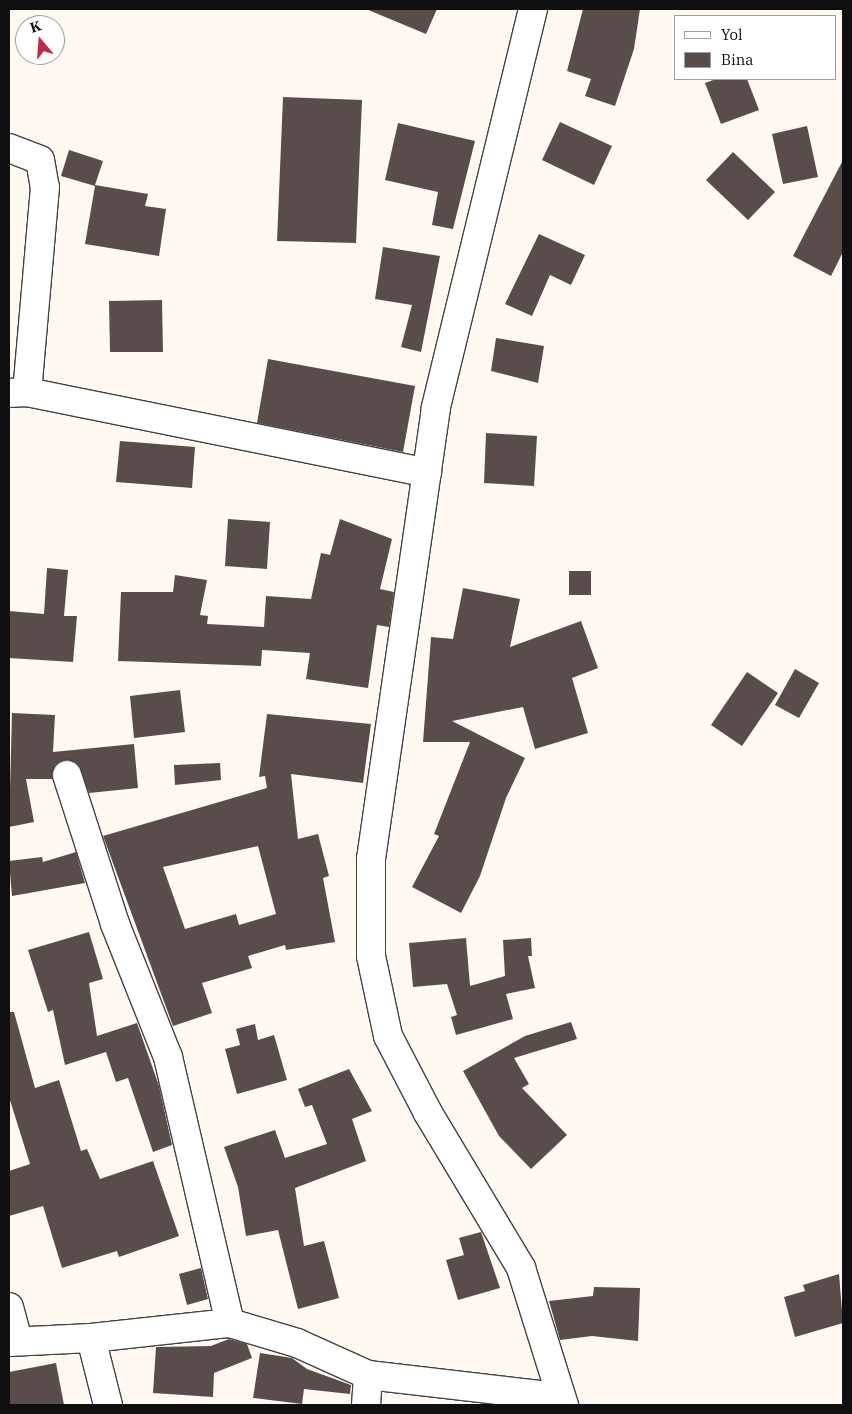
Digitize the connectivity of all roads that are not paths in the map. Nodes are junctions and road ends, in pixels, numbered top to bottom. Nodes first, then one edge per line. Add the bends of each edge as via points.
1 (533, 9) edge
2 (9, 148) edge
3 (18, 393) edge
4 (427, 474) junction
5 (68, 775) dead end
6 (9, 1307) edge
7 (230, 1322) junction
8 (91, 1338) junction
9 (13, 1342) edge
10 (368, 1375) junction
11 (561, 1401) edge
12 (108, 1405) edge
13 (366, 1405) edge

1 - 4 street via 436,408
2 - 3 street via 40,160 45,187
3 - 4 street
4 - 11 street via 371,859 371,956 388,1036 428,1113 521,1268
5 - 7 street via 115,924 168,1057
6 - 9 street
7 - 8 street
7 - 10 street via 297,1343
8 - 9 street
8 - 12 street
10 - 11 street
10 - 13 street

